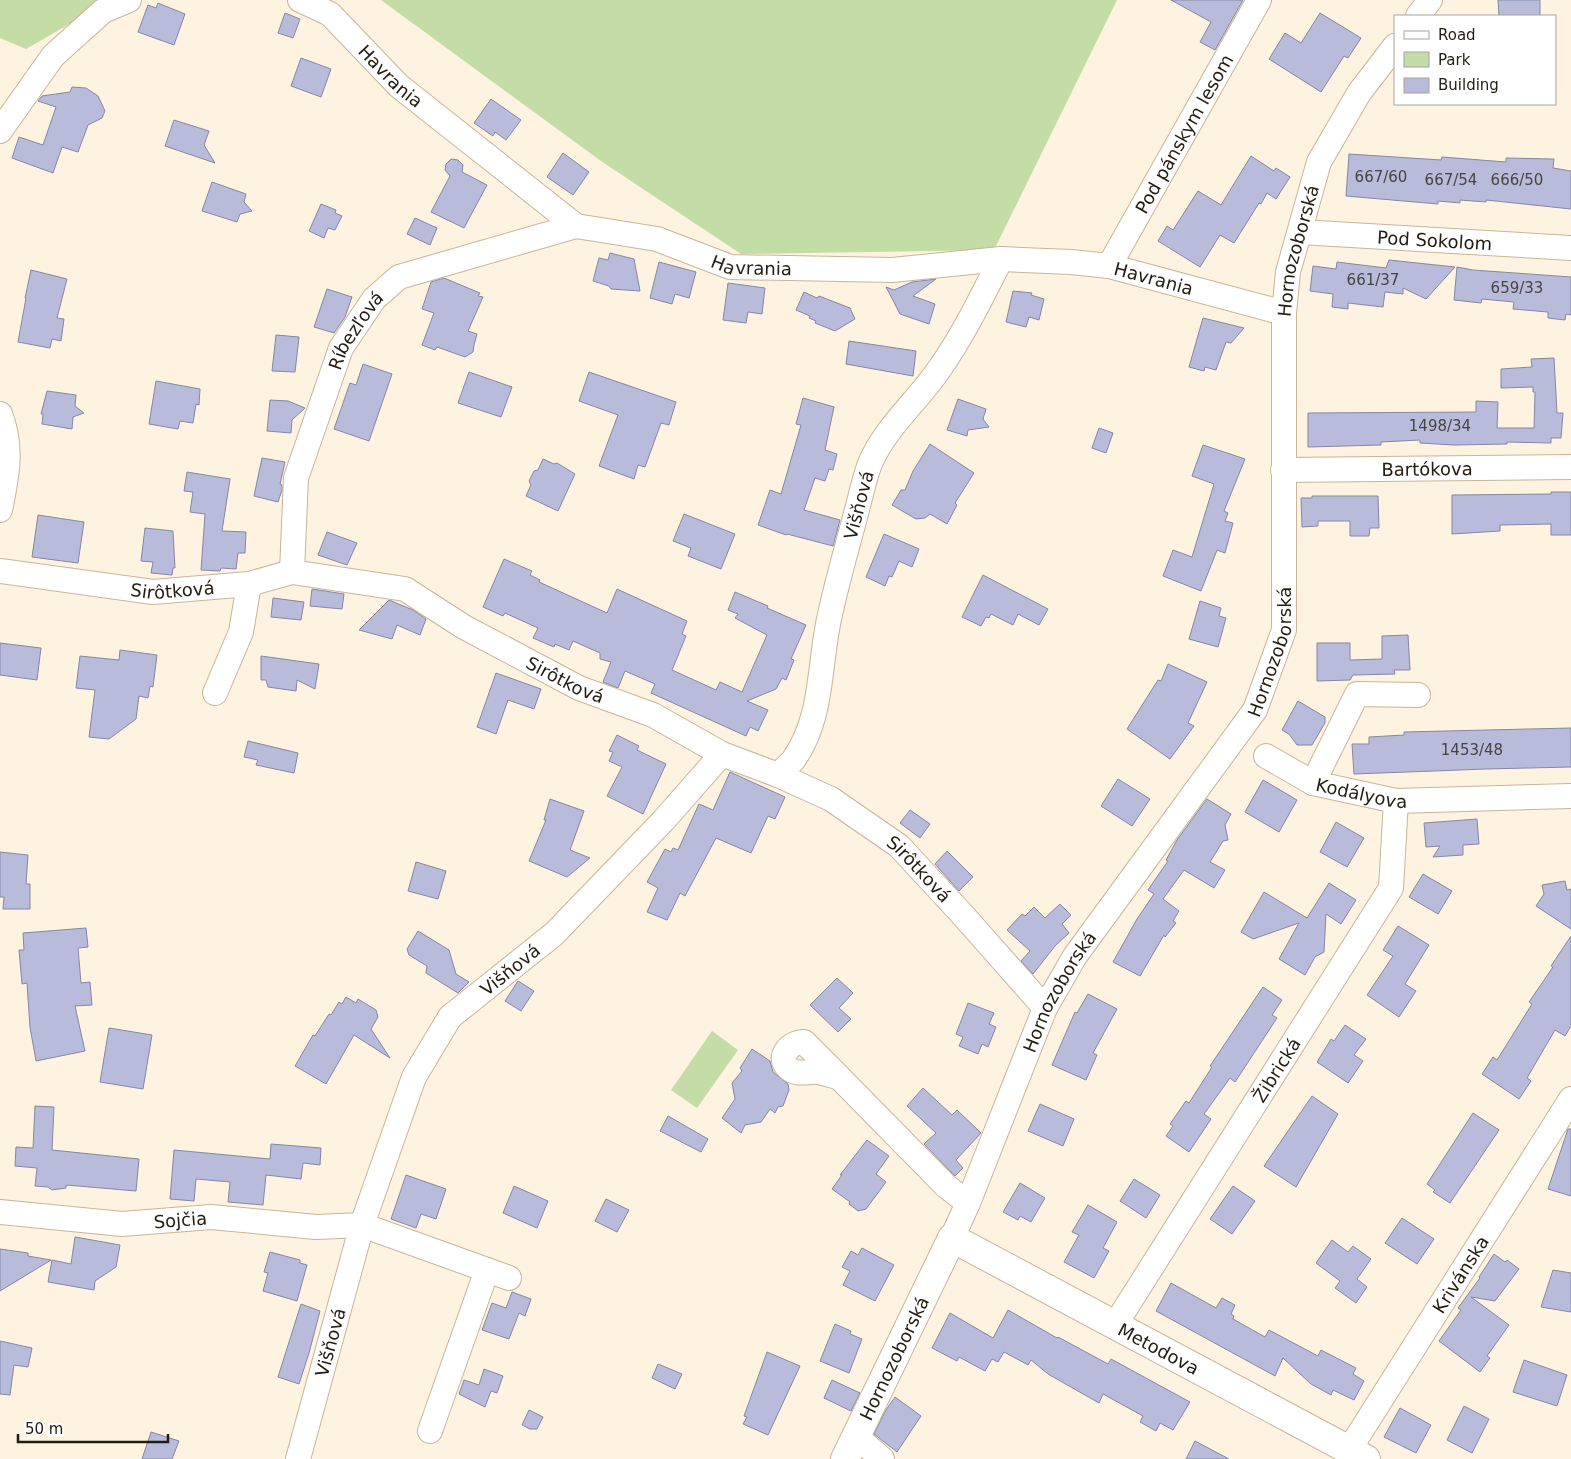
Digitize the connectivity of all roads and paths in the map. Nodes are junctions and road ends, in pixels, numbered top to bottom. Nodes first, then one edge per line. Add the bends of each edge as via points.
1 (129, 0) edge
2 (300, 0) edge
3 (1259, 0) edge
4 (1430, 0) edge
5 (1419, 15) edge
6 (1394, 47) edge
7 (1, 136) edge
8 (576, 226) junction
9 (1300, 232) junction
10 (1571, 248) edge
11 (1001, 259) junction
12 (1109, 266) junction
13 (1284, 313) junction
14 (0, 414) edge
15 (1571, 467) edge
16 (1283, 470) junction
17 (0, 510) edge
18 (0, 571) edge
19 (292, 572) junction
20 (249, 584) junction
21 (215, 693) dead end
22 (1418, 695) dead end
23 (722, 754) junction
24 (1266, 756) dead end
25 (778, 775) junction
26 (1313, 783) junction
27 (1571, 796) edge
28 (1396, 801) junction
29 (1045, 1008) junction
30 (840, 1078) dead end
31 (1571, 1099) edge
32 (968, 1203) junction
33 (0, 1212) edge
34 (362, 1225) junction
35 (952, 1238) junction
36 (1116, 1325) junction
37 (430, 1431) dead end
38 (851, 1448) edge
39 (1357, 1455) edge
40 (298, 1459) edge
41 (882, 1459) edge

1 - 7 street via 103,11 53,56
2 - 8 street, Havrania via 330,14 399,86
3 - 12 street, Pod pánskym lesom
4 - 5 street
6 - 9 street, Hornozoborská via 1359,93 1319,162
8 - 11 street, Havrania via 658,239 730,267 892,270
8 - 19 street, Ríbezľová via 399,277 374,299 341,348 296,478
9 - 10 street, Pod Sokolom
9 - 13 street, Hornozoborská via 1288,272
11 - 12 street, Havrania
11 - 25 street, Višňová via 940,370 887,434 870,466 828,623 814,718 794,759
12 - 13 street, Havrania
13 - 16 street, Hornozoborská
14 - 17 street via 6,429 8,472
15 - 16 street, Bartókova
16 - 29 street, Hornozoborská via 1284,630 1255,710 1074,956
18 - 20 street, Sirôtková via 153,592
19 - 20 street, Sirôtková
19 - 23 street, Sirôtková via 405,589 464,627 579,688 653,714
20 - 21 street via 241,632
22 - 26 street, Kodályova via 1357,694
23 - 25 street, Sirôtková
23 - 34 street, Višňová via 663,821 554,934 450,1017 414,1077
24 - 26 street
25 - 29 street, Sirôtková via 831,799 899,846
26 - 28 street, Kodályova
27 - 28 street, Kodályova
28 - 36 street, Žibrická via 1390,888
29 - 32 street, Hornozoborská
30 - 32 street via 946,1186
31 - 39 street, Krivánska
32 - 35 street, Hornozoborská
33 - 34 street, Sojčia via 122,1224 211,1217 316,1227
34 - 37 street via 498,1274
34 - 40 street, Višňová
35 - 36 street, Metodova
35 - 38 street, Hornozoborská
36 - 39 street, Metodova
38 - 41 street

